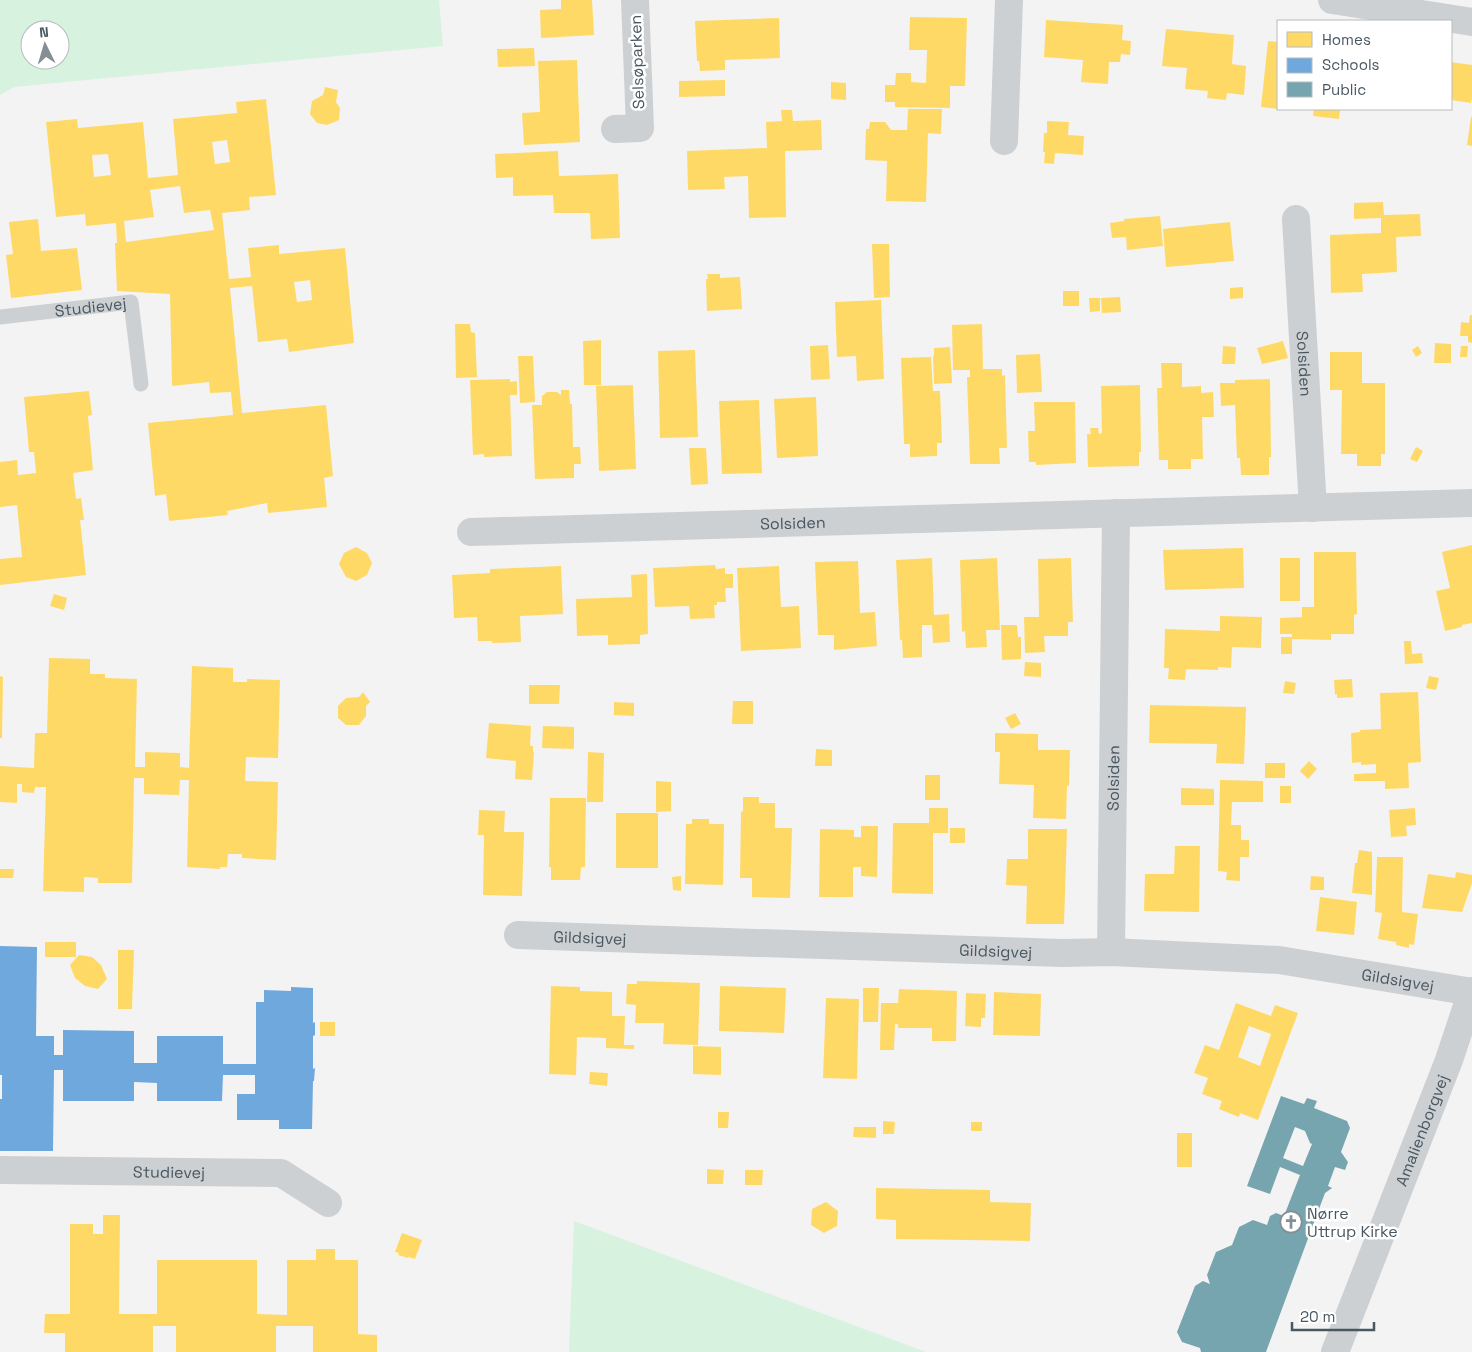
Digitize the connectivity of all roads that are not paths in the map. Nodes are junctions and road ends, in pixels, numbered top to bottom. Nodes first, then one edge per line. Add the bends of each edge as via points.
1 (635, 0) edge
2 (1010, 0) edge
3 (1332, 0) edge
4 (1472, 22) edge
5 (615, 129) dead end
6 (1004, 142) dead end
7 (1296, 219) dead end
8 (0, 316) edge
9 (141, 384) dead end
10 (1472, 503) edge
11 (1313, 508) junction
12 (1116, 513) junction
13 (471, 532) dead end
14 (518, 935) dead end
15 (1111, 952) junction
16 (1472, 991) edge
17 (0, 1170) edge
18 (328, 1203) dead end
19 (1335, 1352) edge

1 - 5 street, Selsøparken via 640,128
2 - 6 street
3 - 4 street
7 - 11 street, Solsiden
8 - 9 lane, Studievej via 131,302
10 - 11 street, Solsiden
11 - 12 street, Solsiden
12 - 13 street, Solsiden
12 - 15 street, Solsiden
14 - 15 street, Gildsigvej via 1052,953
15 - 16 street, Gildsigvej via 1279,960
16 - 19 street, Amalienborgvej via 1449,1060
17 - 18 street, Studievej via 281,1173

